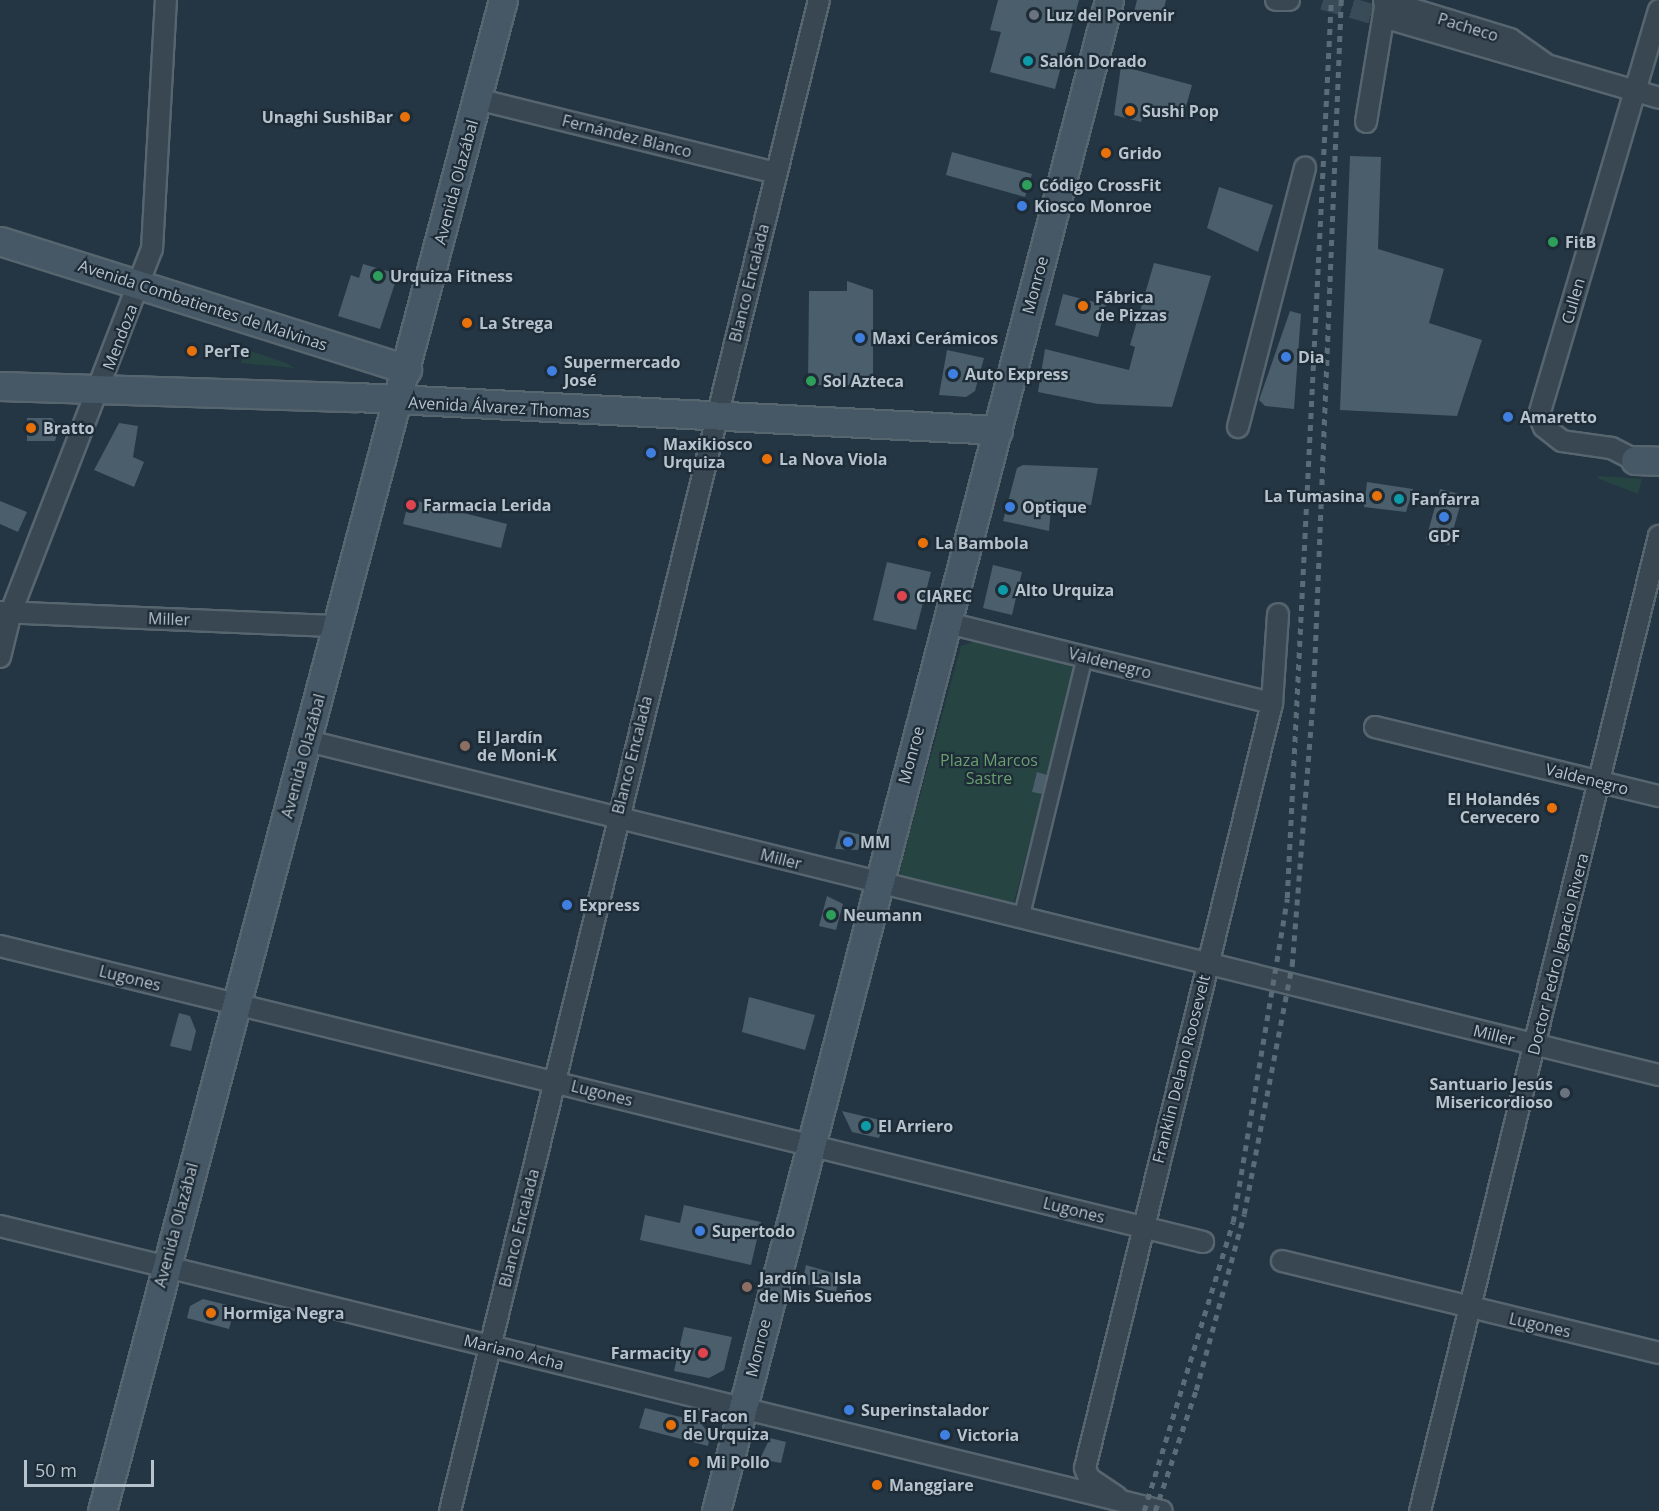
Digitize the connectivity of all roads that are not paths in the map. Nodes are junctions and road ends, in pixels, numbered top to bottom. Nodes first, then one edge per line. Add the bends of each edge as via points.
1 (166, 0) edge
2 (503, 0) edge
3 (819, 0) edge
4 (1109, 0) edge
5 (1276, 0) edge
6 (1289, 0) edge
7 (1387, 10) edge
8 (1659, 10) edge
9 (1544, 63) junction
10 (1635, 91) junction
11 (1659, 98) edge
12 (477, 99) junction
13 (1366, 122) dead end
14 (1305, 168) dead end
15 (776, 173) junction
16 (0, 241) edge
17 (140, 285) junction
18 (407, 369) junction
19 (0, 386) edge
20 (100, 388) junction
21 (398, 402) junction
22 (716, 417) junction
23 (1238, 427) dead end
24 (998, 430) junction
25 (1647, 460) edge
26 (1659, 536) edge
27 (6, 612) edge
28 (1278, 614) dead end
29 (948, 623) junction
30 (338, 626) junction
31 (0, 657) edge
32 (1085, 657) junction
33 (1272, 703) junction
34 (1375, 727) dead end
35 (308, 741) junction
36 (1600, 782) junction
37 (1659, 796) edge
38 (616, 817) junction
39 (877, 883) junction
40 (1021, 919) junction
41 (0, 946) edge
42 (1207, 964) junction
43 (236, 1003) junction
44 (1536, 1046) junction
45 (1659, 1075) edge
46 (555, 1082) junction
47 (809, 1143) junction
48 (0, 1226) edge
49 (1141, 1227) junction
50 (1203, 1242) dead end
51 (1282, 1261) dead end
52 (164, 1266) junction
53 (1470, 1309) junction
54 (491, 1346) junction
55 (1659, 1353) edge
56 (743, 1407) junction
57 (1085, 1468) junction
58 (1028, 1479) junction
59 (1127, 1502) junction
60 (1076, 1503) edge
61 (102, 1511) edge
62 (450, 1511) edge
63 (716, 1511) edge
64 (1162, 1511) edge
65 (1420, 1511) edge

1 - 17 street, Mendoza via 152,249
2 - 12 main road, Avenida Olazábal
3 - 15 street, Blanco Encalada
4 - 24 main road, Monroe
5 - 6 street
7 - 9 street, Pacheco via 1510,39
7 - 9 street, Pacheco via 1510,68
7 - 13 street
8 - 10 street, Cullen
9 - 10 street, Pacheco
10 - 11 street, Pacheco
10 - 25 street, Cullen via 1539,415 1544,428 1562,441 1611,448
12 - 15 street, Fernández Blanco
12 - 18 main road, Avenida Olazábal
14 - 23 street
15 - 22 street, Blanco Encalada
16 - 17 main road, Avenida Combatientes de Malvinas
17 - 18 main road, Avenida Combatientes de Malvinas
17 - 20 street, Mendoza
18 - 21 main road, Avenida Olazábal
19 - 20 main road, Avenida Álvarez Thomas
20 - 21 main road, Avenida Álvarez Thomas
20 - 27 street, Mendoza
21 - 22 main road, Avenida Álvarez Thomas
21 - 30 main road, Avenida Olazábal
22 - 24 main road, Avenida Álvarez Thomas
22 - 38 street, Blanco Encalada
24 - 29 main road, Monroe
26 - 36 street, Doctor Pedro Ignacio Rivera
27 - 30 street, Miller
27 - 31 street, Mendoza
28 - 33 street, Franklin Delano Roosevelt
29 - 32 street, Valdenegro
29 - 39 main road, Monroe
30 - 35 main road, Avenida Olazábal
32 - 33 street, Valdenegro
32 - 40 street
33 - 42 street, Franklin Delano Roosevelt
34 - 36 street, Valdenegro
35 - 38 street, Miller
35 - 43 main road, Avenida Olazábal
36 - 37 street, Valdenegro
36 - 44 street, Doctor Pedro Ignacio Rivera
38 - 39 street, Miller
38 - 46 street, Blanco Encalada
39 - 40 street, Miller
39 - 47 main road, Monroe
40 - 42 street, Miller
41 - 43 street, Lugones
42 - 44 street, Miller
42 - 49 street, Franklin Delano Roosevelt
43 - 46 street, Lugones
43 - 52 main road, Avenida Olazábal
44 - 45 street, Miller
44 - 53 street, Doctor Pedro Ignacio Rivera
46 - 47 street, Lugones
46 - 54 street, Blanco Encalada
47 - 49 street, Lugones
47 - 56 main road, Monroe
48 - 52 street, Mariano Acha
49 - 50 street, Lugones
49 - 57 street, Franklin Delano Roosevelt
51 - 53 street, Lugones
52 - 54 street, Mariano Acha
52 - 61 main road, Avenida Olazábal
53 - 55 street, Lugones
53 - 65 street, Doctor Pedro Ignacio Rivera
54 - 56 street, Mariano Acha
54 - 62 street, Blanco Encalada
56 - 58 street, Mariano Acha
56 - 63 main road, Monroe
57 - 58 street, Mariano Acha via 1070,1478
57 - 59 street via 1099,1487
58 - 60 street, Mariano Acha
59 - 60 street, Mariano Acha
59 - 64 street, Mariano Acha

